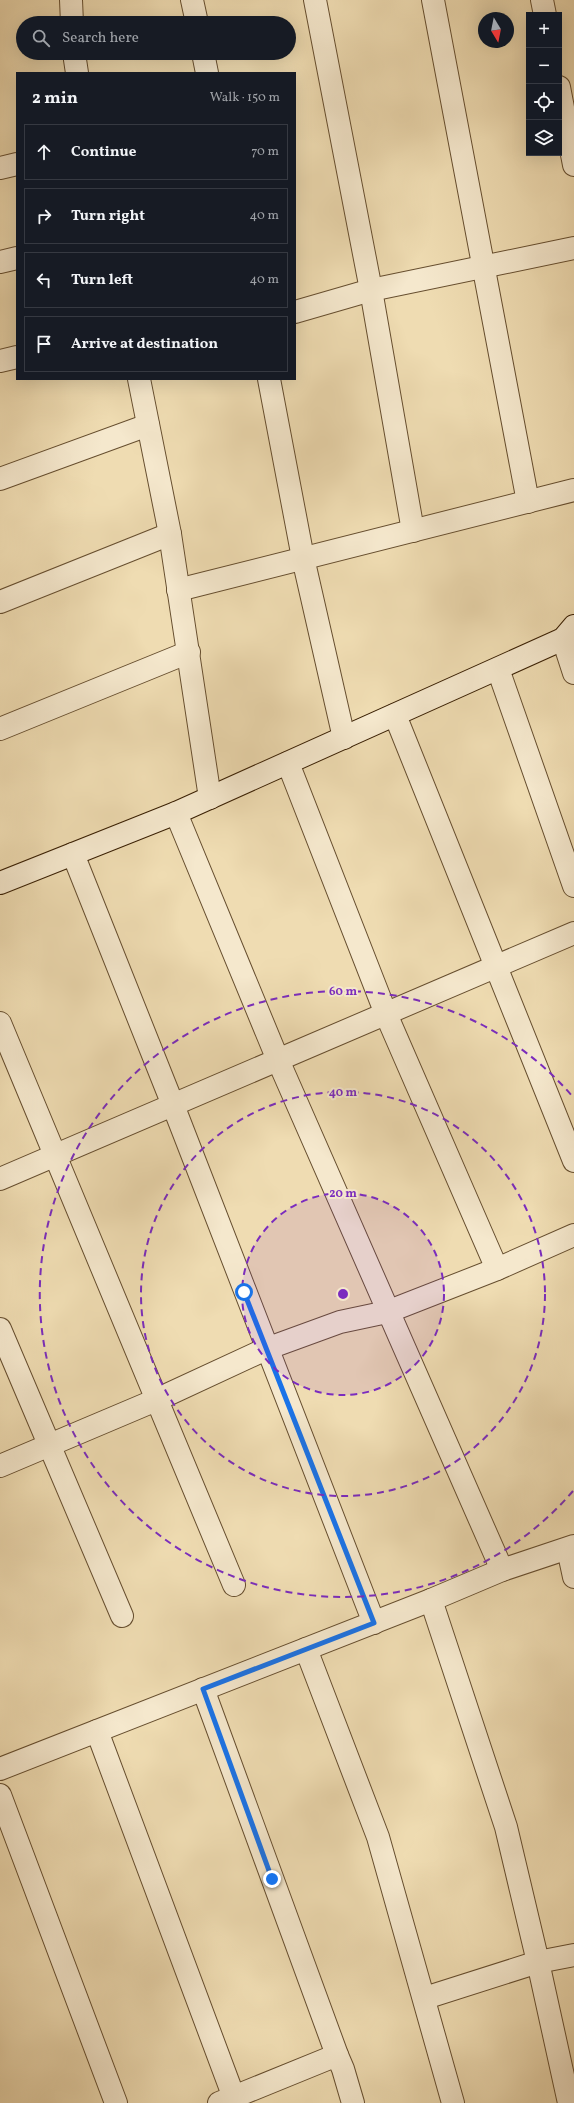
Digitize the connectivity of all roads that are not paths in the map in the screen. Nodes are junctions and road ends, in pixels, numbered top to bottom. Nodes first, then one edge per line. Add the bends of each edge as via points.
1 (71, 0) edge
2 (192, 0) edge
3 (315, 0) edge
4 (433, 0) edge
5 (542, 0) edge
6 (544, 12) edge
7 (72, 16) edge
8 (195, 16) edge
9 (75, 60) edge
10 (204, 60) edge
11 (77, 72) edge
12 (207, 72) edge
13 (562, 103) edge
14 (16, 164) edge
15 (574, 165) edge
16 (0, 168) edge
17 (574, 248) edge
18 (16, 258) edge
19 (0, 262) edge
20 (483, 266) junction
21 (371, 290) junction
22 (296, 312) edge
23 (16, 357) edge
24 (0, 361) edge
25 (138, 380) edge
26 (268, 380) edge
27 (148, 425) junction
28 (0, 479) edge
29 (574, 490) edge
30 (528, 502) junction
31 (413, 531) junction
32 (170, 534) junction
33 (303, 558) junction
34 (178, 590) junction
35 (0, 602) edge
36 (568, 633) edge
37 (189, 652) junction
38 (498, 669) junction
39 (574, 673) edge
40 (395, 715) junction
41 (0, 729) edge
42 (344, 738) junction
43 (288, 763) junction
44 (210, 798) junction
45 (176, 813) junction
46 (72, 854) junction
47 (0, 883) edge
48 (574, 886) edge
49 (574, 933) edge
50 (496, 966) junction
51 (386, 1014) junction
52 (0, 1022) edge
53 (278, 1060) junction
54 (173, 1105) junction
55 (54, 1156) junction
56 (574, 1161) edge
57 (0, 1179) edge
58 (574, 1235) edge
59 (497, 1269) junction
60 (387, 1312) junction
61 (0, 1329) edge
62 (266, 1349) junction
63 (156, 1400) junction
64 (50, 1446) junction
65 (0, 1466) edge
66 (571, 1548) edge
67 (502, 1570) junction
68 (574, 1578) edge
69 (234, 1585) dead end
70 (431, 1600) junction
71 (122, 1616) dead end
72 (374, 1623) junction
73 (306, 1649) junction
74 (203, 1689) junction
75 (97, 1731) junction
76 (0, 1769) edge
77 (0, 1795) edge
78 (574, 1955) edge
79 (538, 1962) junction
80 (425, 1998) junction
81 (337, 2055) junction
82 (229, 2101) edge
83 (116, 2103) edge
84 (353, 2103) edge
85 (453, 2103) edge
86 (568, 2103) edge

1 - 7 street
2 - 8 street
3 - 21 street
4 - 20 street
5 - 6 street
9 - 11 street
10 - 12 street
13 - 15 street
14 - 16 street
17 - 20 street
18 - 19 street
20 - 21 street
20 - 30 street
21 - 22 street
21 - 31 street
23 - 24 street
25 - 27 street
26 - 33 street
27 - 28 street
27 - 32 street
29 - 30 street
30 - 31 street
31 - 33 street
32 - 34 street
32 - 35 street
33 - 34 street
33 - 42 street
34 - 37 street
36 - 38 street
36 - 39 street
37 - 41 street
37 - 44 street
38 - 40 street
38 - 48 street
40 - 42 street
40 - 50 street
42 - 43 street
43 - 44 street
43 - 51 street
44 - 45 street
45 - 46 street
45 - 53 street
46 - 47 street
46 - 54 street
49 - 50 street
50 - 51 street
50 - 56 street
51 - 53 street
51 - 59 street
52 - 55 street
53 - 54 street
53 - 60 street
54 - 55 street
54 - 62 street
55 - 57 street
55 - 63 street
58 - 59 street
59 - 60 street
60 - 62 street via 340,1322
60 - 67 street
61 - 64 street
62 - 63 street
62 - 72 street
63 - 64 street
63 - 69 street
64 - 65 street
64 - 71 street
66 - 67 street
66 - 68 street
67 - 70 street
70 - 72 street
70 - 79 street via 506,1827
72 - 73 street
73 - 74 street
73 - 80 street via 378,1837
74 - 75 street
74 - 81 street
75 - 76 street
75 - 82 street
77 - 83 street
78 - 79 street
79 - 80 street
79 - 86 street
80 - 85 street
81 - 82 street
81 - 84 street

